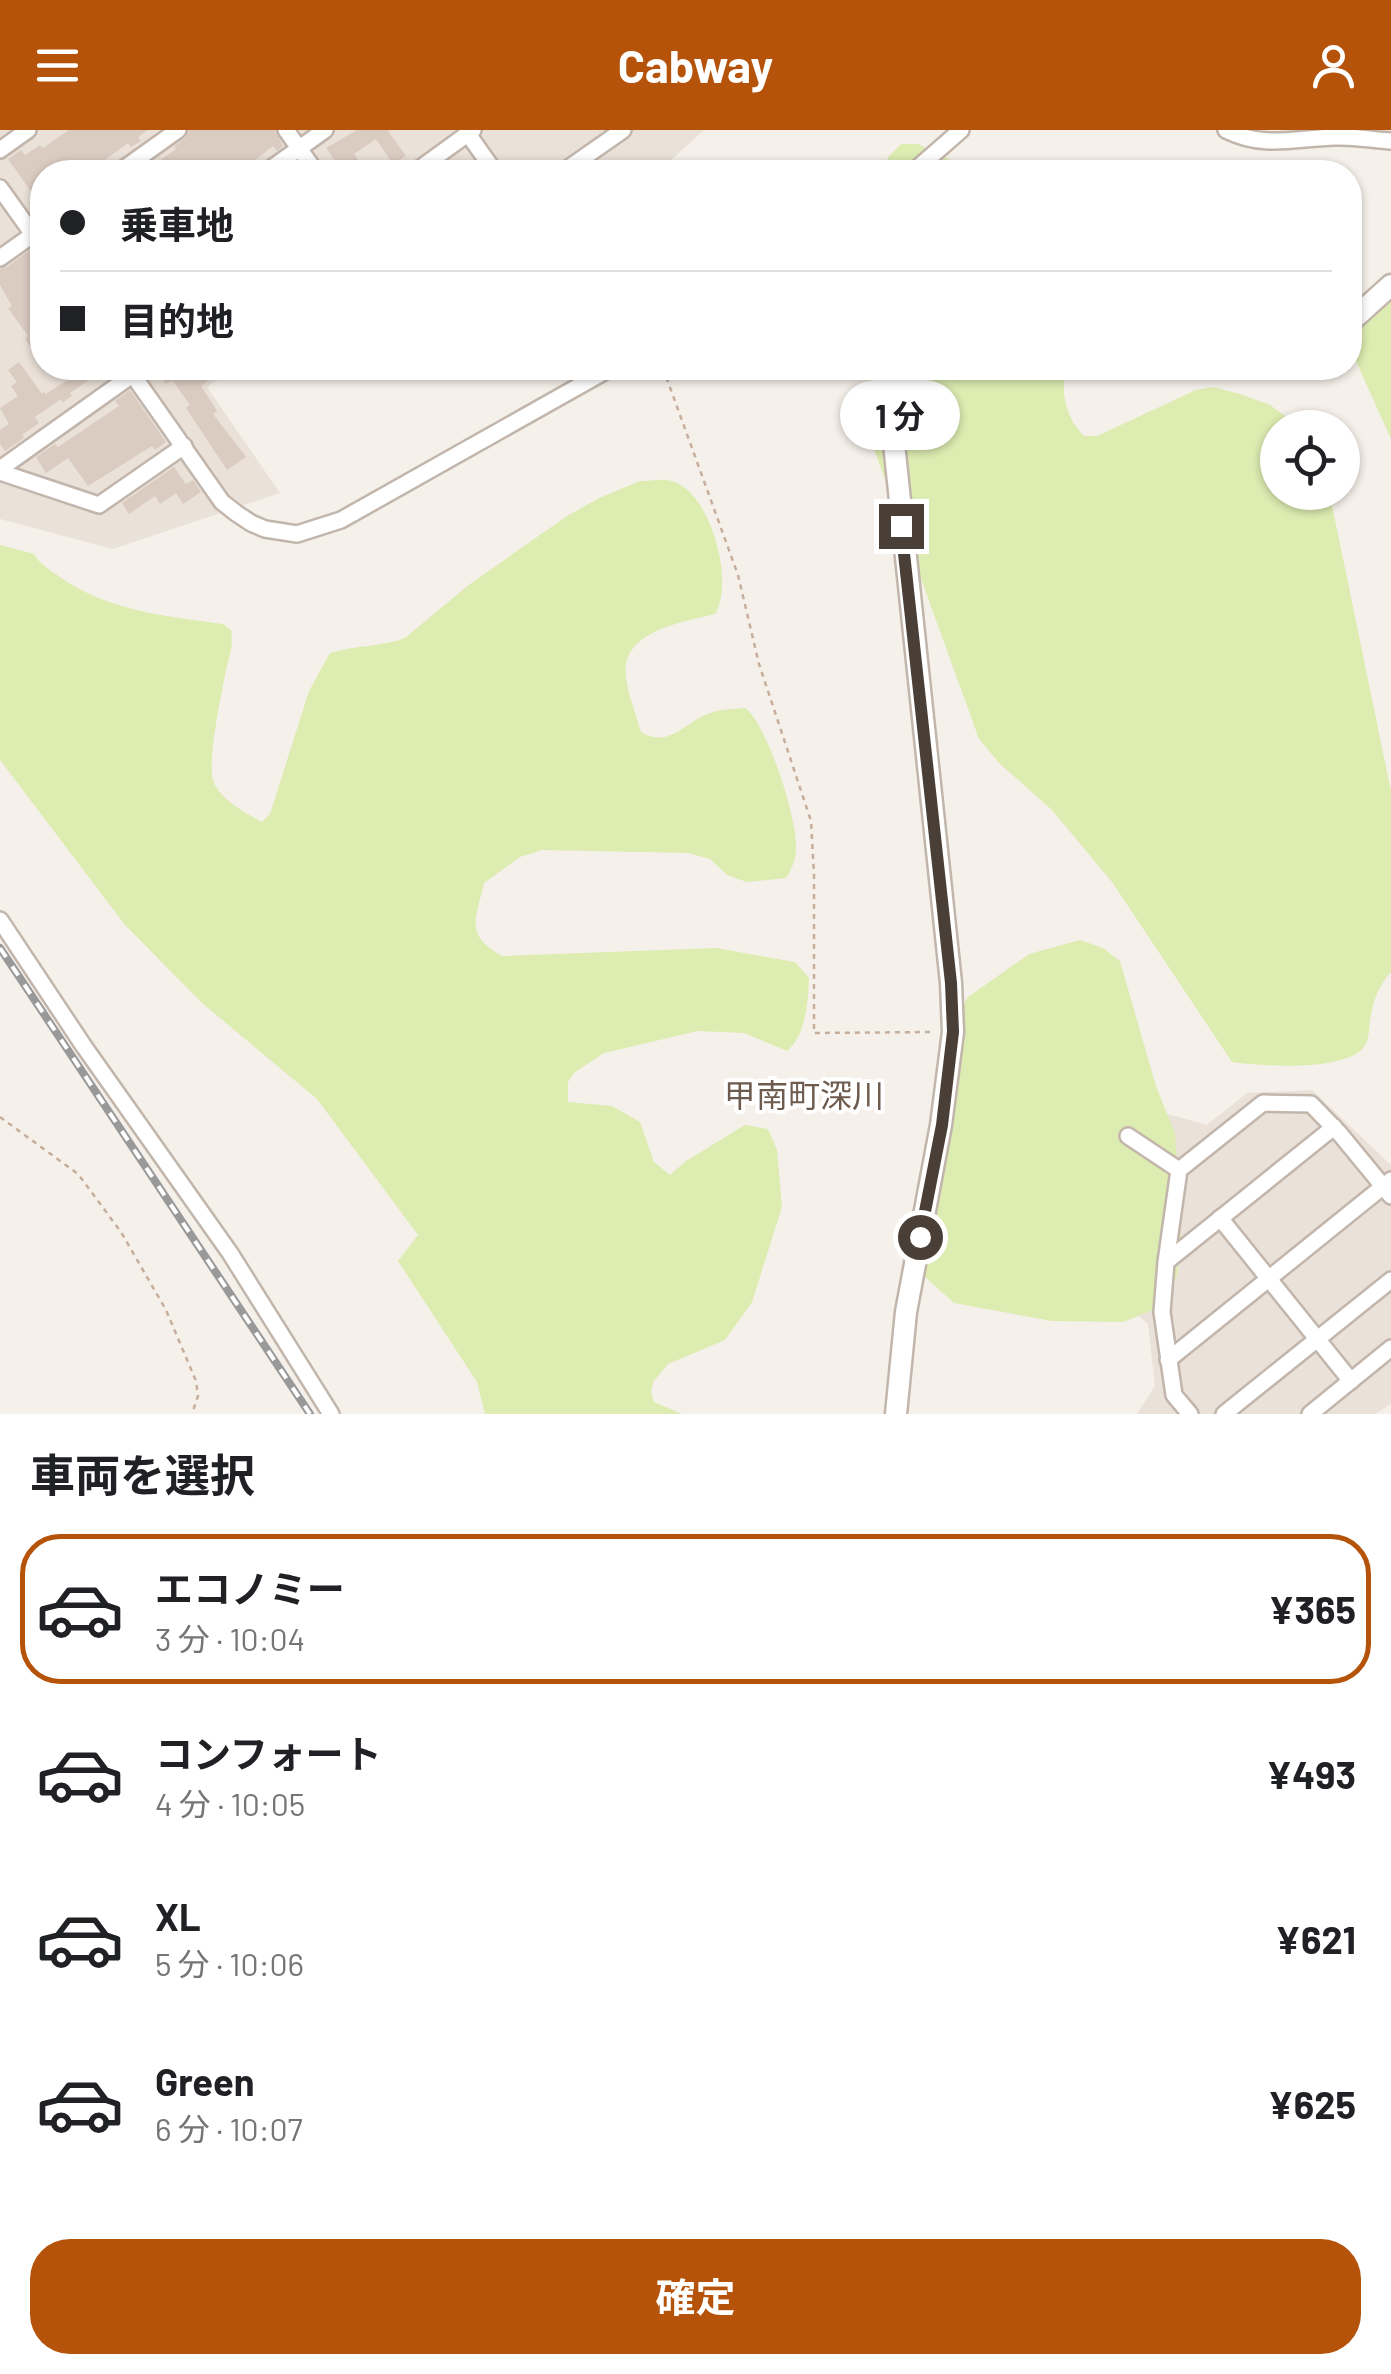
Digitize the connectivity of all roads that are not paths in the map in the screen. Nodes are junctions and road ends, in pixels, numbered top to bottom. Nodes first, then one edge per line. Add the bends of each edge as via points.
1 (28, 130) edge
2 (178, 130) edge
3 (286, 130) edge
4 (325, 130) edge
5 (623, 130) edge
6 (961, 130) edge
7 (1226, 130) edge
8 (471, 132) edge
9 (1391, 142) edge
10 (300, 148) junction
11 (0, 150) edge
12 (137, 160) edge
13 (283, 160) edge
14 (308, 160) edge
15 (432, 160) edge
16 (488, 160) edge
17 (581, 160) edge
18 (927, 160) edge
19 (0, 188) edge
20 (30, 224) edge
21 (30, 242) edge
22 (0, 258) edge
23 (1391, 284) edge
24 (1362, 311) edge
25 (121, 380) edge
26 (141, 380) edge
27 (590, 380) edge
28 (887, 380) edge
29 (184, 446) junction
30 (0, 470) edge
31 (0, 920) edge
32 (1334, 1128) junction
33 (1128, 1136) dead end
34 (1179, 1170) junction
35 (1388, 1188) edge
36 (1220, 1218) junction
37 (1166, 1262) junction
38 (1268, 1279) junction
39 (1391, 1280) edge
40 (1317, 1339) junction
41 (1391, 1348) edge
42 (1168, 1360) junction
43 (1351, 1381) junction
44 (331, 1414) edge
45 (896, 1414) edge
46 (1190, 1414) edge
47 (1224, 1414) edge
48 (1310, 1414) edge

1 - 11 street
2 - 12 street
3 - 10 street
4 - 10 street
5 - 17 street
6 - 18 street
7 - 9 street via 1269,143 1338,137
8 - 15 street
8 - 16 street
10 - 13 street
10 - 14 street
19 - 20 street
21 - 22 street
23 - 24 street
25 - 30 street
26 - 29 street
27 - 29 street via 341,520 298,534 265,529 236,514
28 - 45 street via 953,1032 906,1312
29 - 30 street via 100,506
31 - 44 street via 230,1253
32 - 34 street via 1311,1104 1263,1103
32 - 35 street
32 - 36 street
33 - 34 street
34 - 37 street
35 - 38 street
36 - 37 street
36 - 38 street
37 - 42 street via 1162,1312
38 - 40 street
38 - 42 street
39 - 40 street
40 - 43 street
40 - 47 street
41 - 43 street
42 - 46 street via 1174,1395
43 - 48 street

